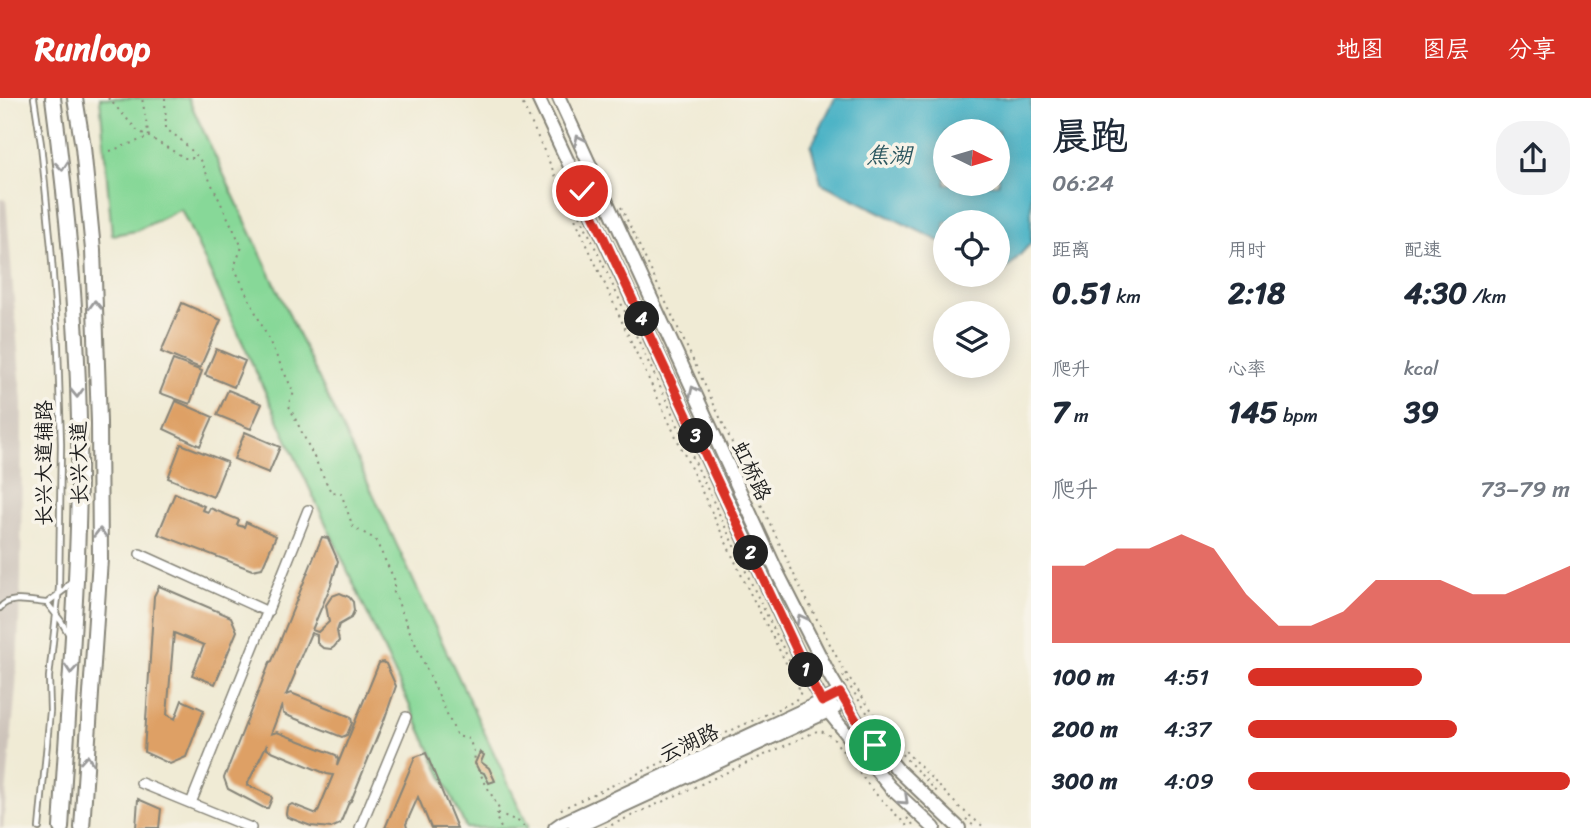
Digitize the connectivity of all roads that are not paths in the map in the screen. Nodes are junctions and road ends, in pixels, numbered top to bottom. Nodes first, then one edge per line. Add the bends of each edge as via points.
1 (34, 98) edge
2 (53, 98) edge
3 (75, 98) edge
4 (538, 98) edge
5 (559, 98) edge
6 (308, 510) dead end
7 (140, 554) dead end
8 (76, 573) junction
9 (59, 595) junction
10 (47, 603) junction
11 (0, 607) edge
12 (268, 612) junction
13 (56, 614) junction
14 (73, 643) junction
15 (816, 649) junction
16 (800, 658) junction
17 (842, 698) junction
18 (825, 707) junction
19 (406, 717) dead end
20 (880, 748) junction
21 (867, 759) junction
22 (141, 783) dead end
23 (191, 803) junction
24 (39, 828) edge
25 (61, 828) edge
26 (82, 828) edge
27 (251, 828) edge
28 (360, 828) edge
29 (555, 828) edge
30 (575, 828) edge
31 (934, 828) edge
32 (959, 828) edge

1 - 9 lane, 长兴大道辅路 via 58,347
2 -> 8 main road, 长兴大道 via 72,259 79,421
26 -> 3 main road, 长兴大道 via 100,559 100,450 93,250
4 - 16 main road, 虹桥路
15 -> 5 main road, 虹桥路
6 - 12 street
7 - 12 street
8 - 9 lane
8 - 14 main road, 长兴大道
9 - 10 lane
9 - 13 lane, 长兴大道辅路
10 - 11 lane via 9,600
10 - 13 lane
12 - 23 street
13 - 14 lane
13 - 24 lane, 长兴大道辅路
14 -> 25 main road, 长兴大道
15 - 16 main road
15 - 17 main road, 虹桥路
16 - 18 main road, 虹桥路
17 - 18 main road, 云湖路
17 - 20 main road, 虹桥路
18 - 21 main road, 虹桥路
18 - 29 main road, 云湖路
18 - 30 main road, 云湖路
19 - 28 street
20 - 21 main road via 868,746
20 - 32 main road, 虹桥路
21 -> 31 main road, 虹桥路 via 890,788
22 - 23 street
23 - 27 street

